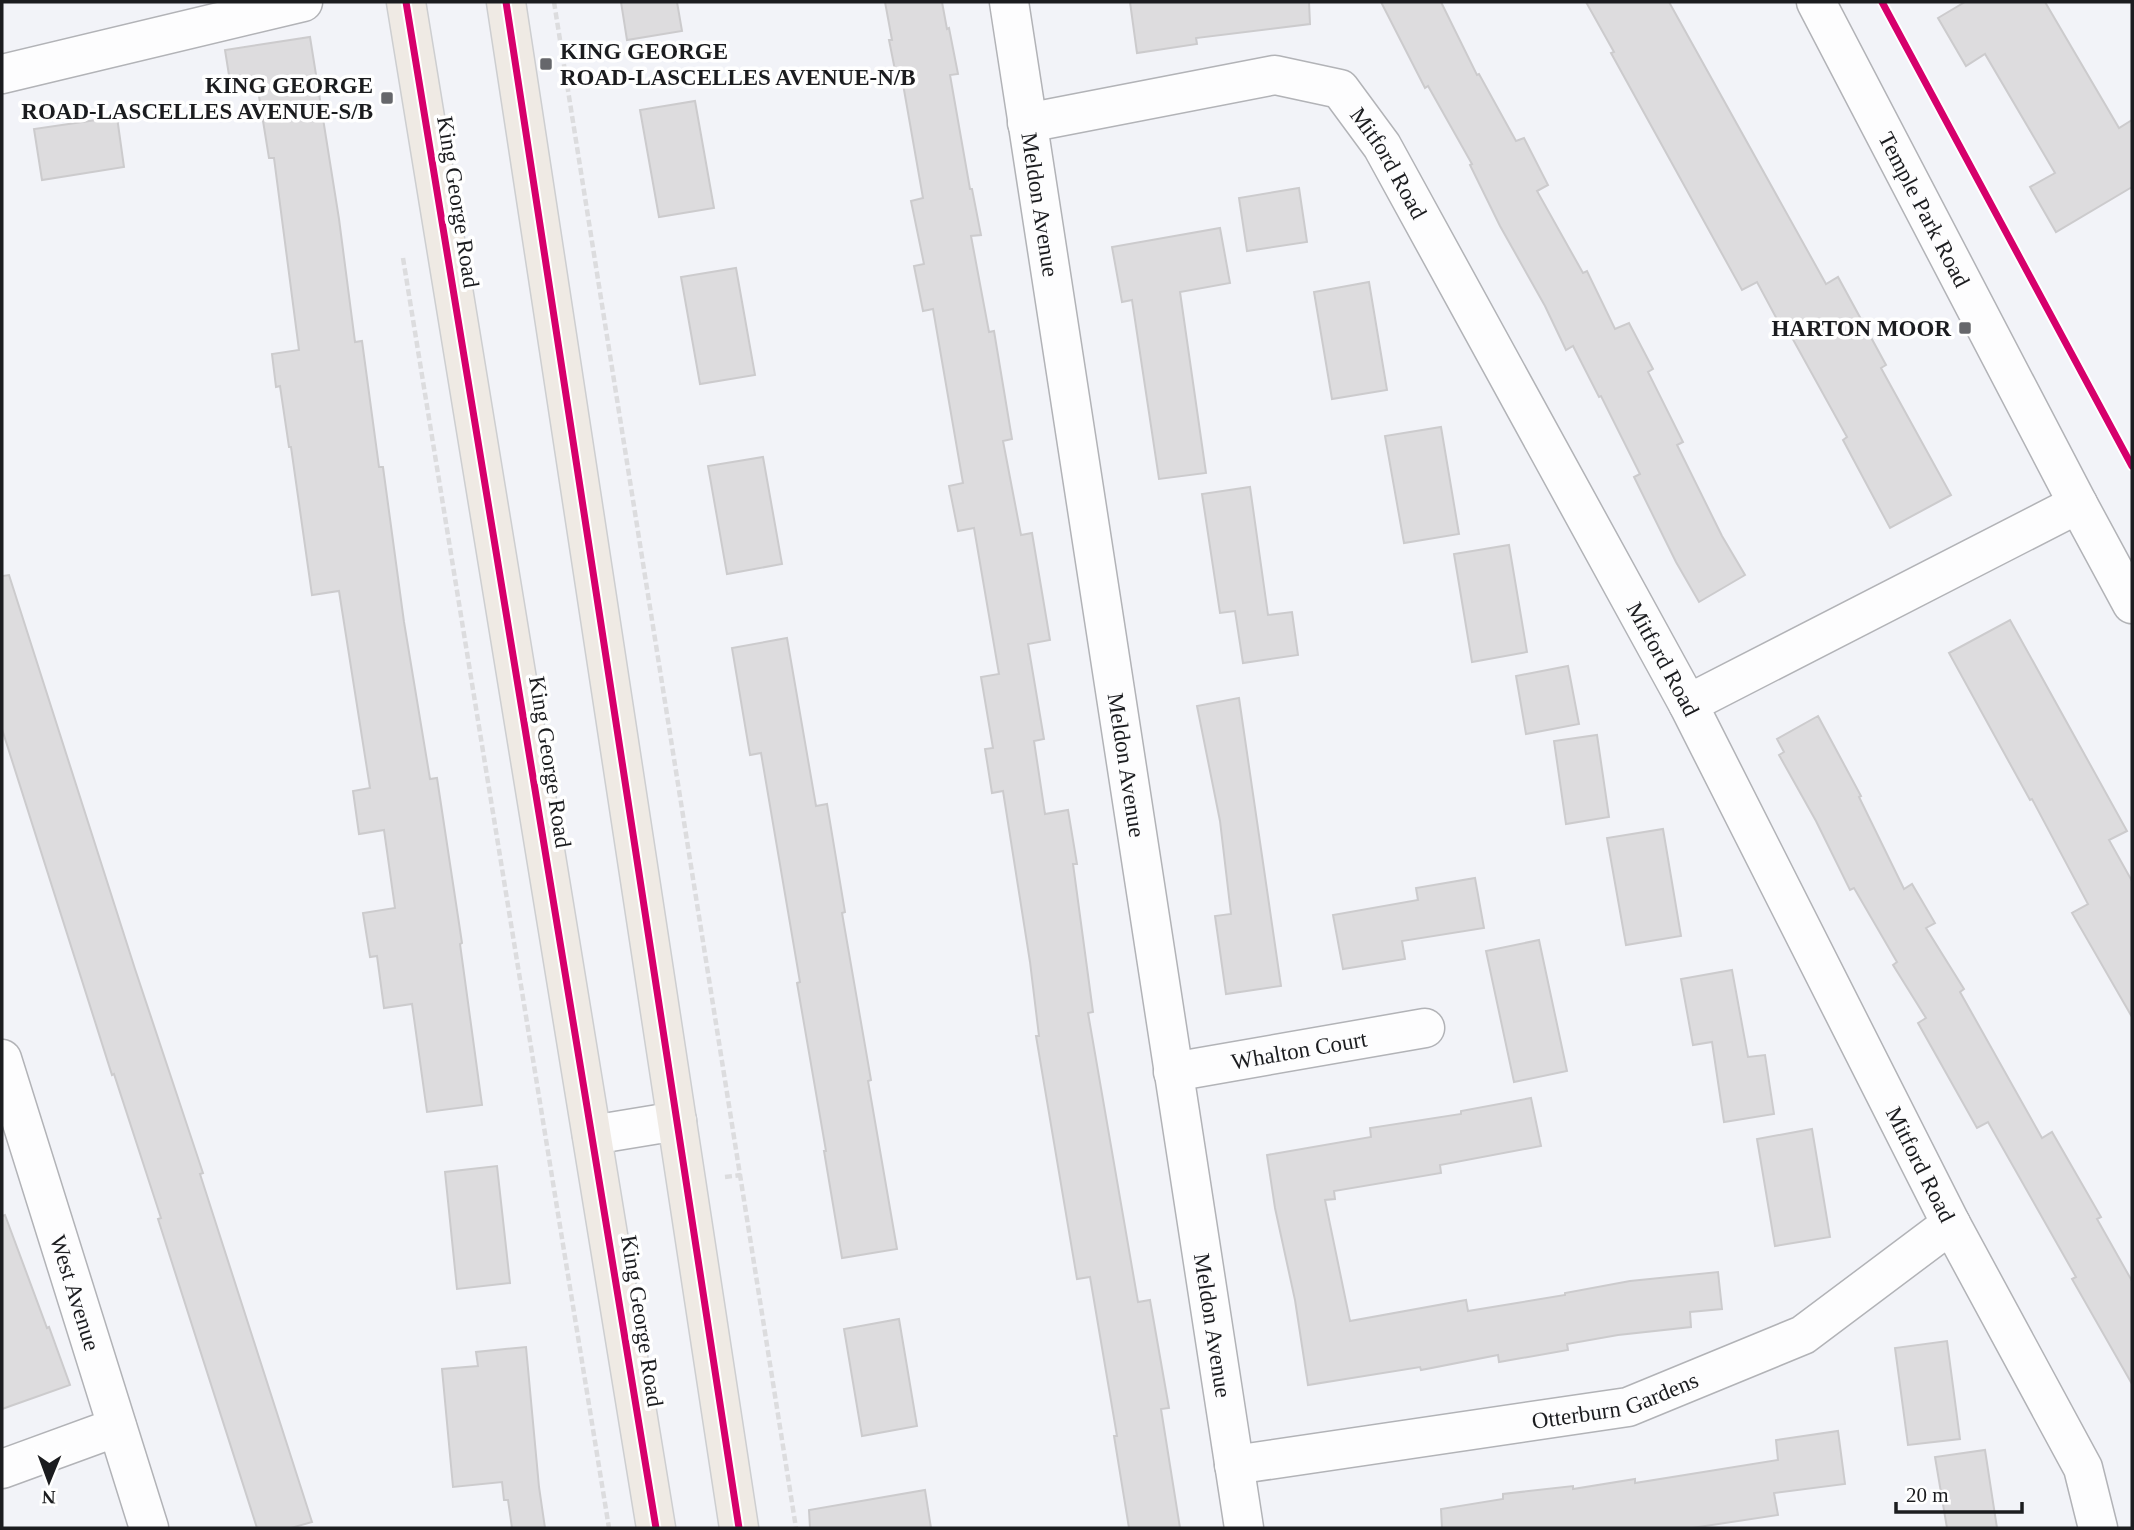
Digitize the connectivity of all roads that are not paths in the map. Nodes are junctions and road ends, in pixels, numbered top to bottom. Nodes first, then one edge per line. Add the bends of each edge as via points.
1 (303, 2) edge
2 (406, 2) edge
3 (506, 2) edge
4 (1009, 2) edge
5 (1826, 5) edge
6 (2, 75) edge
7 (1027, 122) junction
8 (2078, 504) junction
9 (2132, 604) edge
10 (1688, 704) junction
11 (1425, 1028) dead end
12 (2, 1059) edge
13 (1173, 1072) junction
14 (677, 1121) junction
15 (592, 1135) junction
16 (1951, 1224) junction
17 (117, 1427) junction
18 (1234, 1465) junction
19 (2, 1469) edge
20 (149, 1528) edge
21 (656, 1528) edge
22 (739, 1528) edge
23 (1244, 1528) edge
24 (2098, 1528) edge

1 - 6 street
2 - 15 main road, King George Road
3 - 14 main road
4 - 7 street, Meldon Avenue
5 - 8 street, Temple Park Road
7 - 10 street, Mitford Road via 1275,75 1340,89 1382,146
7 - 13 street, Meldon Avenue
8 - 9 street, Temple Park Road
8 - 10 street
10 - 16 street, Mitford Road
11 - 13 street, Whalton Court
12 - 17 street, West Avenue
13 - 18 street, Meldon Avenue
14 - 15 street
14 - 22 main road
15 - 21 main road, King George Road
16 - 18 street, Otterburn Gardens via 1803,1335 1628,1407
16 - 24 street, Mitford Road via 2083,1468
17 - 19 street
17 - 20 street, West Avenue
18 - 23 street, Meldon Avenue

